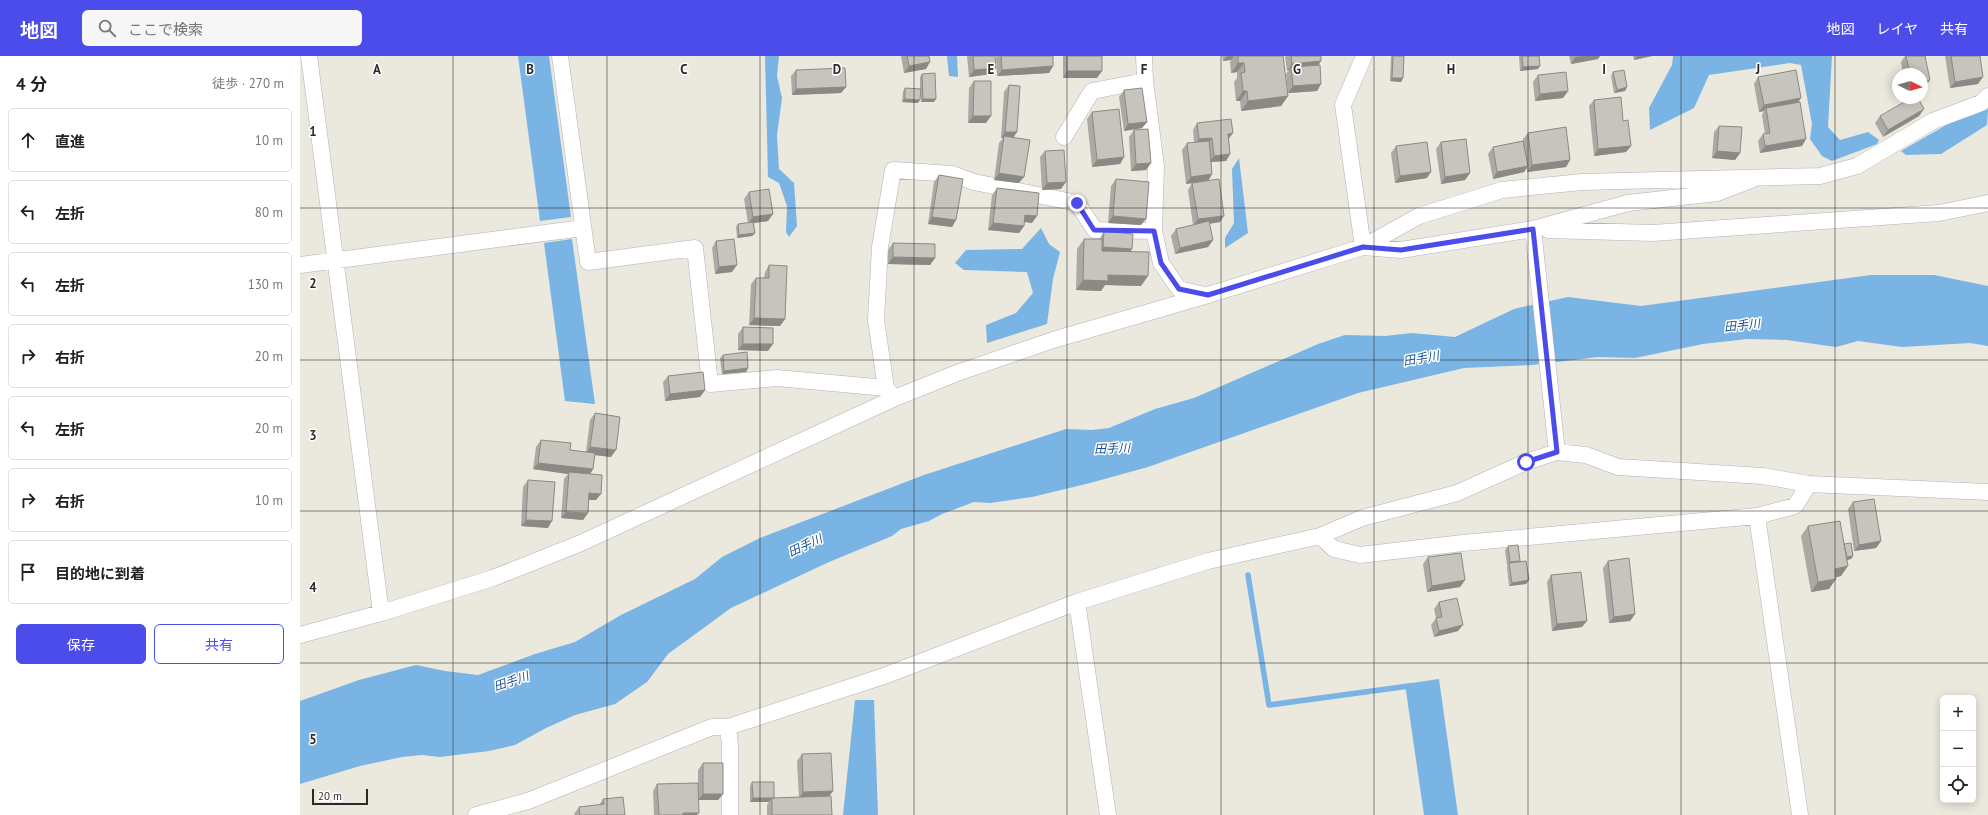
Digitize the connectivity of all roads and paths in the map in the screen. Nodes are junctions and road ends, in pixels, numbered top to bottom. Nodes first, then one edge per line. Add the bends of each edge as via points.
1 (309, 56) edge
2 (560, 56) edge
3 (1144, 56) edge
4 (1364, 56) edge
5 (1145, 82) junction
6 (1988, 96) edge
7 (1064, 137) dead end
8 (1756, 178) junction
9 (1988, 203) edge
10 (583, 228) junction
11 (1533, 229) junction
12 (1154, 231) junction
13 (1363, 247) junction
14 (335, 260) junction
15 (300, 265) edge
16 (1208, 295) junction
17 (891, 393) junction
18 (1557, 452) junction
19 (1809, 484) junction
20 (1988, 492) edge
21 (1757, 516) junction
22 (1320, 536) junction
23 (1077, 602) junction
24 (381, 613) junction
25 (300, 635) edge
26 (728, 727) junction
27 (476, 815) edge
28 (730, 815) edge
29 (1108, 815) edge
30 (1800, 815) edge

1 - 14 street
2 - 10 street
3 - 5 street
4 - 13 street via 1343,105
5 - 7 street via 1092,91
5 - 12 street via 1156,166
6 - 8 street via 1981,103 1933,121 1857,166 1820,176
8 - 11 street via 1716,193 1628,203
8 - 13 street via 1582,182 1502,190 1419,216
9 - 11 street via 1939,213 1653,233
10 - 14 street
10 - 17 street via 588,262 695,248 710,384 777,378
11 - 13 street via 1401,250
11 - 18 street
12 - 16 street via 1161,263 1179,289
12 - 17 street via 1094,230 1077,203 974,182 952,174 893,170 880,247 876,320
13 - 16 street
14 - 15 street
14 - 24 street
16 - 17 street via 1053,340 957,374
17 - 24 street via 581,543 493,578
18 - 19 street via 1586,455 1618,467 1763,476
18 - 22 street via 1526,462 1457,493 1362,518
19 - 20 street
19 - 21 street via 1795,506
21 - 22 street via 1471,542 1360,555 1334,548
21 - 30 street
22 - 23 street via 1208,561
23 - 26 street via 864,683
23 - 29 street
24 - 25 street
26 - 27 street via 712,727 528,801
26 - 28 street

